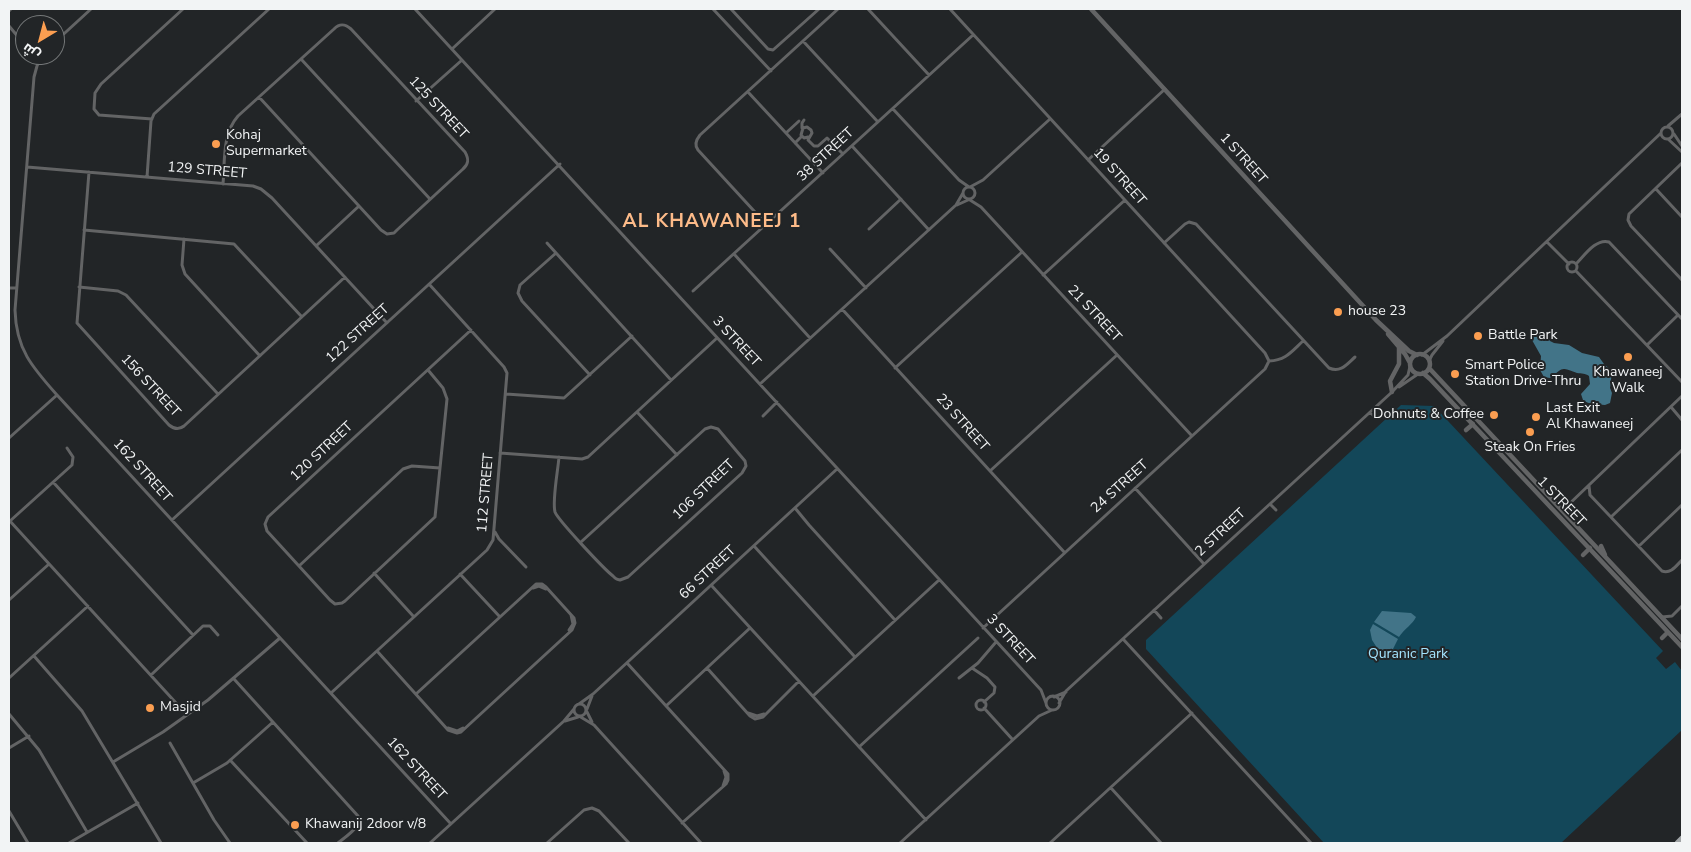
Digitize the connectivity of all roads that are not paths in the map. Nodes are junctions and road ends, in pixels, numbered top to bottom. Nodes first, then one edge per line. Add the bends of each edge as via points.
1 (91, 9) edge
2 (183, 9) edge
3 (269, 9) edge
4 (415, 9) edge
5 (495, 9) edge
6 (713, 9) edge
7 (731, 9) edge
8 (819, 9) edge
9 (838, 9) edge
10 (868, 9) edge
11 (950, 9) edge
12 (1091, 9) edge
13 (65, 33) edge
14 (973, 35) junction
15 (803, 41) junction
16 (452, 48) junction
17 (301, 59) junction
18 (462, 60) junction
19 (38, 65) edge
20 (771, 71) junction
21 (929, 75) junction
22 (1165, 89) junction
23 (748, 92) junction
24 (259, 97) junction
25 (416, 101) junction
26 (893, 109) junction
27 (1682, 114) edge
28 (152, 119) junction
29 (1050, 119) junction
30 (804, 120) dead end
31 (1676, 120) junction
32 (799, 121) dead end
33 (878, 122) junction
34 (1668, 126) junction
35 (803, 128) junction
36 (1673, 132) junction
37 (786, 133) junction
38 (1661, 133) junction
39 (802, 136) junction
40 (808, 137) junction
41 (1666, 139) junction
42 (1654, 141) junction
43 (795, 143) junction
44 (852, 146) junction
45 (1682, 146) edge
46 (1682, 152) edge
47 (843, 154) junction
48 (1088, 160) junction
49 (560, 164) junction
50 (1682, 164) edge
51 (27, 167) junction
52 (89, 172) junction
53 (823, 173) junction
54 (147, 177) junction
55 (959, 180) junction
56 (984, 180) junction
57 (223, 184) junction
58 (970, 187) junction
59 (1656, 189) junction
60 (963, 193) junction
61 (976, 194) junction
62 (430, 199) junction
63 (901, 199) junction
64 (969, 200) junction
65 (1125, 200) junction
66 (956, 205) junction
67 (359, 206) junction
68 (981, 207) junction
69 (1682, 217) edge
70 (766, 224) junction
71 (869, 229) dead end
72 (84, 230) junction
73 (929, 230) junction
74 (184, 239) junction
75 (1548, 241) junction
76 (547, 243) dead end
77 (1164, 243) junction
78 (316, 246) junction
79 (830, 249) dead end
80 (1022, 252) junction
81 (556, 253) junction
82 (734, 254) junction
83 (1569, 264) junction
84 (1576, 264) junction
85 (1576, 271) junction
86 (1043, 275) junction
87 (345, 278) junction
88 (1682, 280) edge
89 (429, 284) junction
90 (79, 287) junction
91 (9, 288) edge
92 (16, 288) junction
93 (866, 288) junction
94 (693, 291) dead end
95 (842, 309) junction
96 (1678, 315) junction
97 (302, 317) junction
98 (1682, 319) edge
99 (387, 323) junction
100 (1380, 323) junction
101 (471, 330) junction
102 (632, 336) junction
103 (717, 338) junction
104 (810, 338) junction
105 (1445, 338) junction
106 (1304, 341) junction
107 (1647, 345) junction
108 (1399, 347) junction
109 (1117, 355) junction
110 (1420, 355) junction
111 (260, 356) junction
112 (1355, 356) dead end
113 (1269, 361) junction
114 (1429, 361) junction
115 (1410, 364) junction
116 (895, 368) junction
117 (1429, 368) junction
118 (428, 370) junction
119 (1421, 374) junction
120 (590, 375) junction
121 (671, 380) junction
122 (1682, 382) edge
123 (760, 384) junction
124 (1392, 392) junction
125 (57, 394) junction
126 (218, 394) junction
127 (506, 394) junction
128 (1682, 396) edge
129 (776, 402) junction
130 (1670, 407) junction
131 (637, 412) junction
132 (1370, 412) junction
133 (763, 416) dead end
134 (1376, 418) dead end
135 (1682, 420) edge
136 (1473, 424) junction
137 (1466, 430) dead end
138 (1192, 436) junction
139 (9, 438) edge
140 (67, 448) dead end
141 (1682, 450) edge
142 (500, 452) junction
143 (677, 455) junction
144 (559, 457) junction
145 (440, 468) junction
146 (837, 469) junction
147 (990, 471) junction
148 (54, 482) junction
149 (1589, 485) junction
150 (1135, 488) junction
151 (1581, 493) junction
152 (1590, 495) junction
153 (1270, 504) junction
154 (1682, 506) edge
155 (795, 508) junction
156 (1565, 508) dead end
157 (1276, 510) dead end
158 (1611, 517) junction
159 (172, 520) junction
160 (9, 521) edge
161 (494, 530) junction
162 (581, 542) junction
163 (502, 543) junction
164 (491, 545) junction
165 (754, 546) junction
166 (1601, 546) dead end
167 (1639, 546) junction
168 (1590, 548) junction
169 (1065, 553) junction
170 (1584, 554) dead end
171 (1605, 556) junction
172 (1682, 560) edge
173 (48, 564) junction
174 (1204, 564) junction
175 (299, 566) junction
176 (526, 567) dead end
177 (374, 574) junction
178 (460, 574) junction
179 (939, 580) junction
180 (711, 585) junction
181 (9, 600) edge
182 (88, 606) junction
183 (1682, 606) edge
184 (1154, 610) junction
185 (1672, 616) junction
186 (414, 617) junction
187 (500, 617) junction
188 (1662, 617) junction
189 (1161, 618) dead end
190 (895, 620) junction
191 (1670, 626) junction
192 (750, 628) junction
193 (983, 628) junction
194 (1668, 632) junction
195 (194, 634) junction
196 (218, 635) dead end
197 (280, 638) junction
198 (978, 638) dead end
199 (1662, 638) dead end
200 (1123, 639) junction
201 (1682, 639) edge
202 (996, 642) junction
203 (1682, 647) edge
204 (377, 651) junction
205 (34, 656) junction
206 (855, 657) junction
207 (627, 663) junction
208 (707, 668) junction
209 (972, 668) junction
210 (151, 675) junction
211 (9, 678) edge
212 (959, 678) dead end
213 (234, 679) junction
214 (799, 681) junction
215 (1041, 690) junction
216 (1066, 691) junction
217 (331, 693) junction
218 (416, 694) junction
219 (593, 694) junction
220 (813, 696) junction
221 (1054, 697) junction
222 (984, 702) junction
223 (1046, 703) junction
224 (1059, 703) junction
225 (579, 704) junction
226 (666, 706) junction
227 (984, 708) junction
228 (574, 709) junction
229 (586, 710) junction
230 (1052, 710) junction
231 (1192, 713) junction
232 (9, 714) edge
233 (187, 715) junction
234 (579, 716) junction
235 (1039, 716) junction
236 (564, 721) junction
237 (273, 722) junction
238 (594, 725) junction
239 (29, 736) junction
240 (1013, 740) junction
241 (170, 743) dead end
242 (859, 747) junction
243 (9, 748) edge
244 (230, 760) junction
245 (114, 762) junction
246 (193, 783) junction
247 (1111, 788) junction
248 (138, 803) junction
249 (9, 811) edge
250 (926, 820) junction
251 (682, 823) junction
252 (451, 824) junction
253 (87, 832) junction
254 (1682, 838) edge
255 (28, 843) edge
256 (69, 843) edge
257 (161, 843) edge
258 (230, 843) edge
259 (306, 843) edge
260 (338, 843) edge
261 (430, 843) edge
262 (547, 843) edge
263 (629, 843) edge
264 (701, 843) edge
265 (900, 843) edge
266 (1050, 843) edge
267 (1161, 843) edge
268 (1311, 843) edge
269 (1676, 843) edge

1 - 13 street
2 - 28 street via 95,93 94,109 99,115
3 - 28 street
4 - 16 street, 3 STREET
5 - 16 street
6 - 20 street
7 - 8 street via 768,49 773,50
9 - 15 street
10 - 21 street
11 - 14 street, 19 STREET
12 - 22 street, 1 STREET
14 - 21 street, 38 STREET
14 - 29 street, 19 STREET
15 - 20 street
15 - 33 street
16 - 18 street, 3 STREET
17 - 24 street, 125 STREET
17 - 25 street, 125 STREET via 342,24
17 - 62 street
18 - 25 street
18 - 49 street, 3 STREET
19 - 51 street, 162 STREET
20 - 23 street
21 - 26 street, 38 STREET
22 - 48 street
22 - 100 street, 1 STREET
23 - 37 street
23 - 70 street via 696,142 698,150
24 - 57 street, 125 STREET via 229,128
24 - 67 street, 125 STREET
25 - 62 street, 125 STREET via 468,159 466,167
26 - 33 street, 38 STREET
26 - 55 street
27 - 31 street
28 - 54 street
29 - 48 street, 19 STREET
29 - 56 street
30 - 35 street
31 - 34 street
31 - 36 street
32 - 37 street
33 - 44 street, 38 STREET
34 - 36 street
34 - 38 street
35 - 39 street
35 - 40 street via 811,130
36 - 41 street
36 - 45 street
37 - 43 street
38 - 41 street
38 - 42 street
39 - 40 street
39 - 43 street
40 - 47 street via 816,147 827,138
41 - 42 street
41 - 46 street
42 - 75 street
43 - 53 street
44 - 47 street, 38 STREET
44 - 63 street
47 - 53 street, 38 STREET
48 - 65 street, 19 STREET
49 - 89 street, 122 STREET
49 - 103 street, 3 STREET
50 - 59 street
51 - 52 street, 129 STREET
51 - 92 street, 162 STREET
52 - 54 street, 129 STREET
52 - 72 street, 156 STREET
53 - 70 street, 38 STREET
54 - 57 street, 129 STREET
55 - 58 street
55 - 60 street
56 - 58 street
56 - 61 street
57 - 78 street, 129 STREET via 254,186 267,193
58 - 60 street
58 - 61 street
59 - 69 street
59 - 88 street via 1629,214 1628,220
60 - 64 street
60 - 66 street
61 - 64 street
61 - 68 street, 21 STREET
62 - 67 street, 125 STREET via 390,234 383,232
63 - 71 street
63 - 73 street
64 - 66 street
64 - 68 street, 21 STREET
65 - 77 street, 19 STREET
65 - 86 street
66 - 73 street
67 - 78 street
68 - 80 street, 21 STREET
70 - 82 street, 38 STREET
72 - 74 street
72 - 90 street, 156 STREET
73 - 93 street
74 - 97 street via 234,244
74 - 111 street via 182,265 185,274
75 - 83 street
75 - 105 street
76 - 81 street
77 - 106 street via 1185,224 1196,224
77 - 113 street, 19 STREET via 1265,352
78 - 87 street, 129 STREET
79 - 93 street
80 - 86 street, 21 STREET
80 - 116 street
81 - 102 street
81 - 120 street via 520,285 518,293
82 - 94 street, 38 STREET
82 - 104 street
83 - 84 street
83 - 85 street via 1569,271
84 - 85 street
84 - 96 street via 1599,242 1609,242
85 - 107 street
86 - 109 street, 21 STREET
87 - 97 street, 156 STREET
87 - 99 street, 129 STREET
89 - 99 street, 122 STREET
89 - 101 street, 112 STREET
90 - 126 street via 118,291 126,295
90 - 126 street, 156 STREET via 78,326 172,427 182,428
91 - 92 street
92 - 125 street, 162 STREET via 15,322 20,344 31,365
93 - 95 street
95 - 104 street
95 - 116 street, 23 STREET
96 - 98 street
96 - 107 street
97 - 111 street, 156 STREET
99 - 159 street, 122 STREET
100 - 108 street, 1 STREET
100 - 110 street, 1 STREET via 1409,351
101 - 118 street, 120 STREET
101 - 127 street, 112 STREET via 506,370
102 - 120 street
102 - 121 street
103 - 121 street
103 - 123 street, 3 STREET
104 - 123 street
105 - 110 street
105 - 114 street
106 - 112 street via 1333,370 1342,369
106 - 113 street via 1284,358
107 - 122 street
108 - 115 street, 1 STREET
108 - 124 street via 1399,364 1390,380
109 - 138 street, 21 STREET
109 - 147 street
110 - 114 street
110 - 115 street
111 - 126 street, 156 STREET
113 - 138 street, 24 STREET via 1267,368
114 - 117 street
115 - 119 street via 1413,371
115 - 124 street, 2 STREET via 1408,375
116 - 147 street, 23 STREET
117 - 119 street
117 - 171 street, 1 STREET
118 - 145 street via 446,395
118 - 175 street, 120 STREET via 268,517 267,531
119 - 124 street, 2 STREET
119 - 136 street, 1 STREET via 1430,378
120 - 127 street via 564,398
121 - 131 street
123 - 129 street, 3 STREET
124 - 132 street, 2 STREET
125 - 139 street
125 - 159 street, 162 STREET
127 - 142 street, 112 STREET
128 - 130 street
129 - 133 street
129 - 146 street, 3 STREET
130 - 135 street
130 - 149 street
131 - 143 street
131 - 144 street via 588,457
132 - 134 street
132 - 153 street, 2 STREET
136 - 137 street
136 - 168 street, 1 STREET
138 - 150 street, 24 STREET
140 - 148 street via 74,456 74,462
141 - 158 street
142 - 144 street
142 - 161 street, 112 STREET
143 - 162 street, 106 STREET
143 - 162 street, 106 STREET via 705,429 714,428 744,458 746,466 628,577 614,578
144 - 162 street via 555,512
145 - 175 street via 412,466 403,470
145 - 177 street via 435,517
146 - 155 street, 66 STREET
146 - 179 street, 3 STREET
147 - 169 street, 23 STREET
148 - 160 street
148 - 195 street
149 - 151 street
149 - 152 street
150 - 169 street, 24 STREET
150 - 174 street
151 - 152 street
151 - 156 street
152 - 158 street
153 - 157 street
153 - 174 street, 2 STREET
154 - 167 street
155 - 165 street, 66 STREET
155 - 190 street
158 - 167 street
159 - 197 street, 162 STREET
160 - 173 street
161 - 163 street
161 - 164 street, 112 STREET
163 - 164 street
163 - 176 street
164 - 178 street, 112 STREET
165 - 180 street, 66 STREET
165 - 206 street
166 - 171 street
167 - 172 street via 1664,572 1671,571
168 - 170 street
168 - 194 street, 1 STREET
169 - 193 street, 24 STREET
171 - 188 street, 1 STREET
173 - 181 street
173 - 182 street
174 - 184 street, 2 STREET
175 - 177 street, 120 STREET via 335,604 342,603
177 - 186 street
178 - 186 street, 112 STREET
178 - 187 street
179 - 190 street
179 - 193 street, 3 STREET
180 - 192 street
180 - 207 street, 66 STREET
182 - 205 street
182 - 210 street
183 - 185 street
184 - 189 street
184 - 200 street, 2 STREET
185 - 188 street
185 - 191 street
186 - 204 street, 112 STREET
187 - 218 street
187 - 218 street via 540,584 571,614 575,625 461,732 450,732
188 - 191 street, 1 STREET
190 - 206 street
191 - 201 street, 1 STREET
192 - 208 street
192 - 214 street
193 - 202 street, 3 STREET
194 - 199 street
194 - 203 street, 1 STREET
195 - 196 street via 205,625
195 - 210 street
197 - 213 street
197 - 217 street, 162 STREET
198 - 242 street
200 - 216 street, 2 STREET
200 - 231 street
202 - 209 street
202 - 215 street, 3 STREET
204 - 217 street, 112 STREET
204 - 218 street
205 - 211 street
205 - 245 street via 78,706
206 - 220 street
207 - 219 street, 66 STREET
207 - 226 street
208 - 214 street via 752,718 757,719 763,717
208 - 226 street
209 - 212 street
209 - 222 street via 995,687 994,693
210 - 233 street
213 - 233 street
213 - 237 street
214 - 220 street
215 - 221 street, 3 STREET
215 - 223 street, 3 STREET
216 - 221 street, 2 STREET
216 - 224 street, 2 STREET
217 - 252 street, 162 STREET
219 - 225 street, 66 STREET
219 - 229 street, 66 STREET
220 - 242 street
221 - 223 street via 1048,698
221 - 224 street
222 - 227 street
222 - 227 street via 980,700 975,705 979,711
223 - 230 street
223 - 235 street
224 - 230 street
225 - 228 street
225 - 229 street
226 - 251 street via 729,777 728,782
227 - 240 street
228 - 234 street
228 - 236 street
229 - 234 street
229 - 238 street
230 - 235 street
231 - 247 street
231 - 268 street
232 - 239 street
233 - 245 street
234 - 236 street
234 - 238 street
235 - 240 street
236 - 252 street
237 - 244 street
237 - 260 street via 358,816 358,825
238 - 251 street
239 - 243 street
239 - 253 street
240 - 250 street
241 - 246 street
242 - 250 street
244 - 246 street
244 - 259 street
245 - 248 street
246 - 258 street
247 - 266 street
247 - 267 street
248 - 253 street
248 - 257 street
249 - 255 street
250 - 265 street
251 - 264 street
252 - 261 street
253 - 256 street
254 - 269 main road
262 - 263 street via 584,810 592,808 599,811

